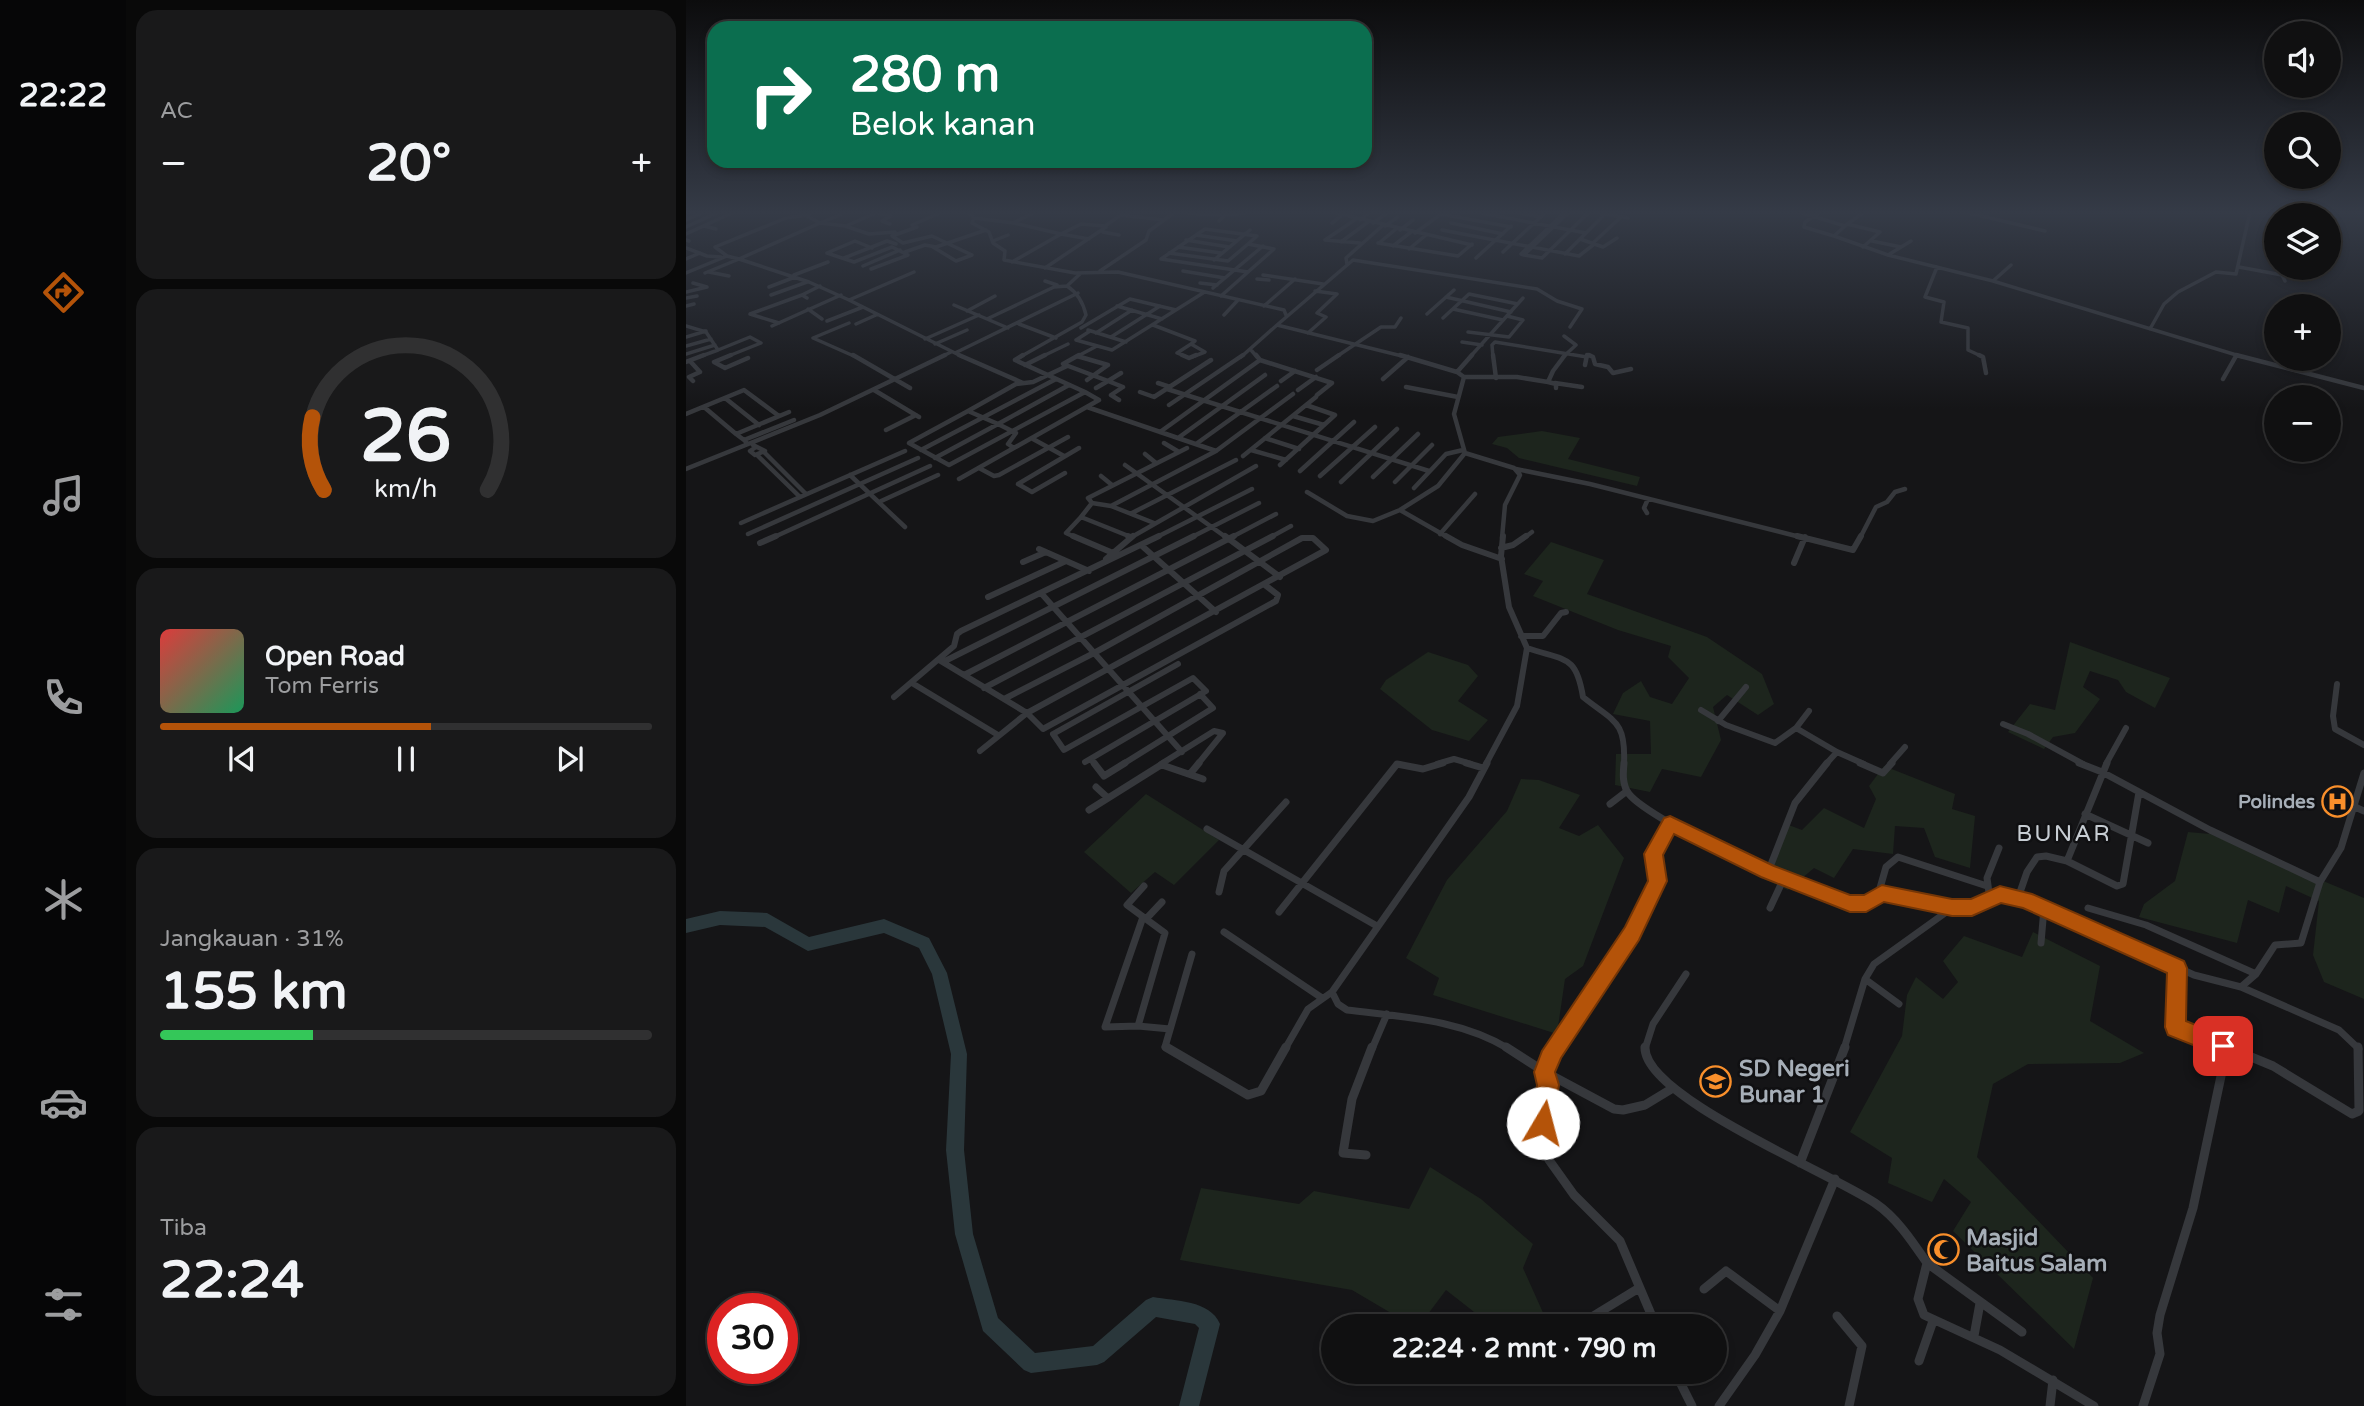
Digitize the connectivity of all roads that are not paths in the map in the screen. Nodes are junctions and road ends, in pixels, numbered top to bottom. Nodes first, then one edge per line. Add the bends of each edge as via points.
1 (1456, 277) edge
2 (789, 278) edge
3 (797, 278) edge
4 (878, 278) dead end
5 (899, 278) edge
6 (1075, 278) edge
7 (1139, 278) edge
8 (1225, 278) edge
9 (1242, 278) edge
10 (1277, 278) edge
11 (1331, 278) edge
12 (1460, 278) edge
13 (1933, 278) edge
14 (1979, 278) edge
15 (1997, 278) edge
16 (2205, 278) edge
17 (2283, 278) edge
18 (1257, 279) dead end
19 (1537, 279) dead end
20 (891, 281) junction
21 (1045, 281) dead end
22 (1294, 281) junction
23 (1993, 281) junction
24 (2285, 281) dead end
25 (809, 282) junction
26 (1200, 283) dead end
27 (1450, 283) dead end
28 (1324, 284) junction
29 (820, 286) junction
30 (1065, 286) junction
31 (769, 287) dead end
32 (1528, 287) junction
33 (1454, 290) dead end
34 (686, 291) edge
35 (1315, 291) junction
36 (1078, 293) junction
37 (1203, 293) junction
38 (1508, 294) dead end
39 (771, 295) dead end
40 (841, 295) junction
41 (697, 296) dead end
42 (995, 296) dead end
43 (1221, 296) junction
44 (1446, 297) junction
45 (686, 298) edge
46 (1523, 298) dead end
47 (849, 300) junction
48 (1238, 300) junction
49 (1501, 300) junction
50 (1461, 301) junction
51 (968, 303) dead end
52 (694, 304) dead end
53 (1518, 304) junction
54 (954, 305) dead end
55 (686, 306) edge
56 (976, 306) junction
57 (1117, 306) junction
58 (1160, 306) junction
59 (1264, 306) junction
60 (863, 307) junction
61 (808, 309) junction
62 (1453, 309) junction
63 (1132, 310) junction
64 (1176, 310) junction
65 (967, 311) junction
66 (1147, 314) junction
67 (1427, 314) dead end
68 (876, 315) junction
69 (979, 315) junction
70 (1224, 315) dead end
71 (1286, 315) junction
72 (1507, 316) junction
73 (987, 318) junction
74 (1401, 318) dead end
75 (1443, 318) dead end
76 (1162, 319) junction
77 (779, 323) junction
78 (849, 323) dead end
79 (856, 324) dead end
80 (1019, 324) junction
81 (1153, 325) junction
82 (1277, 325) junction
83 (686, 326) edge
84 (772, 326) dead end
85 (1570, 327) dead end
86 (1008, 328) junction
87 (1078, 328) junction
88 (2150, 329) junction
89 (967, 330) dead end
90 (706, 331) junction
91 (1090, 331) junction
92 (1468, 332) dead end
93 (1096, 333) junction
94 (1308, 333) junction
95 (1490, 335) junction
96 (1564, 335) dead end
97 (686, 337) edge
98 (1111, 337) junction
99 (1056, 338) junction
100 (711, 339) junction
101 (925, 339) junction
102 (1462, 341) dead end
103 (1126, 342) junction
104 (935, 344) junction
105 (1068, 344) dead end
106 (1191, 344) junction
107 (1359, 344) junction
108 (1482, 345) junction
109 (686, 346) edge
110 (1095, 346) junction
111 (717, 347) junction
112 (1251, 349) junction
113 (1566, 352) junction
114 (953, 353) junction
115 (686, 354) edge
116 (1588, 355) junction
117 (1077, 356) junction
118 (2236, 356) junction
119 (1408, 357) junction
120 (748, 358) dead end
121 (1210, 360) dead end
122 (1260, 360) junction
123 (688, 361) edge
124 (1025, 365) junction
125 (1279, 365) junction
126 (1585, 365) dead end
127 (1067, 366) junction
128 (1631, 369) dead end
129 (1078, 370) junction
130 (1317, 370) dead end
131 (1295, 371) junction
132 (1457, 372) junction
133 (1121, 373) dead end
134 (1176, 373) dead end
135 (1986, 373) dead end
136 (1047, 375) junction
137 (1071, 375) dead end
138 (1094, 376) junction
139 (1186, 377) junction
140 (1316, 377) junction
141 (1464, 377) junction
142 (1236, 378) junction
143 (1496, 378) junction
144 (1056, 379) junction
145 (1383, 379) dead end
146 (2222, 379) dead end
147 (1087, 380) dead end
148 (693, 381) dead end
149 (893, 381) junction
150 (1108, 381) junction
151 (1548, 382) junction
152 (1023, 383) junction
153 (1158, 383) dead end
154 (1254, 384) junction
155 (1069, 385) junction
156 (1406, 387) dead end
157 (1582, 387) dead end
158 (910, 388) dead end
159 (1096, 388) dead end
160 (1168, 388) junction
161 (2364, 388) edge
162 (874, 390) junction
163 (1298, 390) dead end
164 (1085, 392) junction
165 (1140, 392) dead end
166 (1293, 394) dead end
167 (1184, 395) junction
168 (1458, 397) junction
169 (725, 398) junction
170 (1119, 400) dead end
171 (1202, 402) junction
172 (1169, 405) dead end
173 (1306, 405) junction
174 (704, 407) junction
175 (1087, 407) junction
176 (1220, 408) junction
177 (968, 411) junction
178 (789, 412) dead end
179 (1241, 413) junction
180 (686, 414) edge
181 (779, 416) junction
182 (1293, 416) junction
183 (984, 417) junction
184 (1261, 419) junction
185 (794, 420) dead end
186 (1354, 422) dead end
187 (998, 424) junction
188 (759, 425) junction
189 (1324, 425) junction
190 (1281, 426) junction
191 (1375, 426) dead end
192 (1397, 429) dead end
193 (886, 430) dead end
194 (1013, 431) junction
195 (1160, 432) junction
196 (736, 434) junction
197 (1418, 434) dead end
198 (1313, 435) junction
199 (1068, 437) dead end
200 (1178, 438) junction
201 (1265, 438) junction
202 (1033, 439) junction
203 (744, 440) junction
204 (1332, 442) junction
205 (1164, 443) dead end
206 (1196, 444) junction
207 (1432, 445) dead end
208 (753, 446) junction
209 (1014, 447) junction
210 (1352, 447) junction
211 (1048, 448) junction
212 (1079, 448) dead end
213 (1187, 448) dead end
214 (1299, 449) junction
215 (921, 450) junction
216 (1251, 450) junction
217 (905, 451) dead end
218 (1216, 451) junction
219 (764, 452) junction
220 (1179, 452) junction
221 (1464, 452) junction
222 (1372, 453) junction
223 (1145, 454) dead end
224 (757, 455) junction
225 (1064, 456) junction
226 (1244, 456) dead end
227 (919, 458) dead end
228 (935, 458) junction
229 (1391, 459) junction
230 (1236, 460) dead end
231 (1286, 460) junction
232 (1156, 464) junction
233 (1125, 465) dead end
234 (1280, 465) dead end
235 (930, 466) dead end
236 (1256, 466) dead end
237 (1411, 466) junction
238 (979, 468) junction
239 (1514, 468) junction
240 (686, 470) edge
241 (1300, 471) dead end
242 (1429, 471) junction
243 (1065, 473) dead end
244 (1136, 474) junction
245 (850, 475) junction
246 (938, 475) dead end
247 (1101, 476) dead end
248 (1320, 476) dead end
249 (784, 477) junction
250 (1373, 477) dead end
251 (959, 479) dead end
252 (1341, 482) dead end
253 (1395, 482) dead end
254 (1155, 484) junction
255 (860, 485) junction
256 (1112, 485) junction
257 (1415, 488) dead end
258 (1252, 489) dead end
259 (1905, 489) dead end
260 (1307, 492) dead end
261 (869, 493) junction
262 (1169, 494) junction
263 (1475, 494) dead end
264 (803, 496) junction
265 (1648, 499) junction
266 (878, 502) junction
267 (1092, 503) junction
268 (1259, 503) dead end
269 (1184, 505) junction
270 (1111, 506) junction
271 (1400, 510) junction
272 (1132, 513) junction
273 (1647, 513) dead end
274 (1276, 514) dead end
275 (1199, 516) junction
276 (1081, 517) junction
277 (741, 523) dead end
278 (1154, 523) junction
279 (1291, 526) dead end
280 (905, 527) dead end
281 (1213, 527) junction
282 (1532, 532) dead end
283 (748, 534) dead end
284 (1440, 534) junction
285 (1130, 537) junction
286 (1805, 537) junction
287 (1229, 539) junction
288 (760, 543) dead end
289 (1141, 545) junction
290 (1502, 548) junction
291 (1039, 549) dead end
292 (1245, 551) junction
293 (1046, 552) junction
294 (1113, 553) junction
295 (1154, 557) junction
296 (1502, 559) junction
297 (1066, 561) junction
298 (1260, 561) junction
299 (1023, 562) dead end
300 (1794, 564) dead end
301 (1100, 565) junction
302 (1169, 570) junction
303 (1089, 571) junction
304 (1280, 577) junction
305 (1184, 584) junction
306 (1265, 585) junction
307 (1041, 593) junction
308 (1198, 596) junction
309 (988, 597) dead end
310 (1054, 607) junction
311 (1216, 612) junction
312 (1566, 612) dead end
313 (1068, 623) junction
314 (1521, 636) junction
315 (1082, 639) junction
316 (1527, 648) junction
317 (1094, 653) junction
318 (941, 661) junction
319 (1178, 664) dead end
320 (1109, 669) junction
321 (964, 675) junction
322 (912, 684) junction
323 (2337, 684) dead end
324 (1746, 687) dead end
325 (984, 688) junction
326 (1126, 689) junction
327 (1200, 694) junction
328 (894, 697) dead end
329 (1004, 699) junction
330 (1141, 706) junction
331 (1701, 710) dead end
332 (1809, 711) dead end
333 (1027, 713) junction
334 (1155, 721) junction
335 (1718, 721) junction
336 (2003, 724) dead end
337 (1796, 728) junction
338 (2126, 728) dead end
339 (998, 735) junction
340 (1168, 737) junction
341 (2364, 745) edge
342 (1905, 747) dead end
343 (979, 751) dead end
344 (1182, 752) junction
345 (1837, 752) junction
346 (1162, 765) junction
347 (1483, 768) junction
348 (2102, 772) junction
349 (2364, 773) edge
350 (1190, 774) junction
351 (1203, 779) dead end
352 (1096, 787) dead end
353 (1627, 791) junction
354 (2139, 792) junction
355 (1108, 798) junction
356 (1286, 802) dead end
357 (1610, 804) dead end
358 (2353, 806) junction
359 (1089, 810) dead end
360 (2364, 811) edge
361 (2085, 814) junction
362 (1670, 824) junction
363 (1206, 829) dead end
364 (2131, 836) junction
365 (2148, 844) dead end
366 (2000, 848) dead end
367 (1243, 850) junction
368 (2067, 861) junction
369 (1768, 872) junction
370 (1784, 878) junction
371 (2320, 882) junction
372 (1301, 885) junction
373 (1144, 886) dead end
374 (1987, 886) junction
375 (1219, 892) dead end
376 (1878, 895) junction
377 (2018, 898) junction
378 (1990, 900) junction
379 (1162, 902) dead end
380 (1770, 908) dead end
381 (1952, 908) junction
382 (2044, 908) junction
383 (2088, 908) dead end
384 (1279, 912) dead end
385 (1144, 918) junction
386 (1377, 926) junction
387 (1224, 932) dead end
388 (2040, 943) dead end
389 (1192, 954) dead end
390 (2177, 968) junction
391 (1686, 974) dead end
392 (2256, 974) junction
393 (1865, 979) junction
394 (2241, 987) junction
395 (1332, 992) junction
396 (1322, 998) junction
397 (1899, 1004) dead end
398 (1387, 1014) junction
399 (1138, 1026) junction
400 (1170, 1029) junction
401 (2223, 1046) junction
402 (1545, 1072) junction
403 (1673, 1088) junction
404 (1366, 1155) dead end
405 (1800, 1163) junction
406 (1835, 1179) junction
407 (1927, 1263) junction
408 (1639, 1288) junction
409 (1704, 1289) dead end
410 (1980, 1303) junction
411 (1780, 1311) junction
412 (1597, 1314) edge
413 (1651, 1314) edge
414 (1837, 1316) dead end
415 (1933, 1321) junction
416 (2022, 1332) dead end
417 (1974, 1336) junction
418 (1919, 1361) dead end
419 (2053, 1380) junction
420 (1681, 1384) edge
421 (1692, 1406) edge
422 (1718, 1406) edge
423 (1849, 1406) edge
424 (2050, 1406) edge
425 (2094, 1406) edge
426 (2143, 1406) edge

1 - 27 street
2 - 31 street
3 - 25 street
4 - 20 street
5 - 20 street
6 - 30 street
7 - 37 street
8 - 26 street via 1215,287
9 - 43 street
10 - 22 street
11 - 28 street
12 - 32 street
13 - 135 street via 1925,297 1944,302 1941,322 1968,328 1968,350 1983,357
14 - 23 street
15 - 23 street
16 - 88 street via 2164,304
17 - 24 street
18 - 22 street
19 - 32 street
20 - 47 street
21 - 30 street
22 - 28 street
22 - 59 street
23 - 88 street
25 - 29 street
25 - 39 street
28 - 35 street
29 - 40 street
29 - 77 street via 805,296 750,314
30 - 36 street
30 - 73 street
32 - 85 street via 1582,309
33 - 44 street
34 - 34 street via 707,287 695,284
35 - 71 street
35 - 94 street via 1337,294 1317,313 1326,317
36 - 80 street
36 - 87 street via 1086,315
37 - 43 street
37 - 64 street
38 - 49 street
40 - 47 street
40 - 61 street
41 - 45 street
42 - 56 street
43 - 48 street
44 - 50 street
44 - 67 street
46 - 53 street
47 - 60 street
48 - 59 street
48 - 70 street
49 - 50 street via 1469,294
49 - 53 street
50 - 62 street
50 - 72 street
51 - 56 street
52 - 55 street
53 - 72 street
54 - 65 street
56 - 65 street
57 - 58 street via 1130,299
57 - 63 street
57 - 87 street
58 - 64 street
58 - 66 street
59 - 71 street via 1284,310
60 - 61 street via 824,320
60 - 68 street
61 - 77 street
62 - 72 street
62 - 75 street
63 - 66 street
63 - 93 street
64 - 76 street
65 - 69 street
66 - 76 street
66 - 98 street
68 - 79 street
68 - 101 street
69 - 73 street
69 - 101 street
71 - 82 street
72 - 95 street
72 - 95 street via 1523,320 1508,337
73 - 86 street
74 - 107 street via 1395,327 1381,327
76 - 81 street
77 - 84 street
78 - 149 street via 811,337 848,352
80 - 86 street
80 - 99 street
81 - 103 street
81 - 106 street via 1195,341
82 - 94 street
82 - 112 street
83 - 90 street
86 - 114 street
87 - 91 street
87 - 99 street
88 - 118 street
89 - 104 street
90 - 97 street
90 - 100 street
91 - 93 street
91 - 110 street via 1076,340
92 - 95 street
93 - 98 street
94 - 107 street
95 - 108 street
96 - 113 street via 1576,345
98 - 103 street
99 - 124 street via 1015,359
100 - 109 street
100 - 111 street
101 - 104 street
102 - 108 street
103 - 110 street via 1110,351
104 - 114 street
105 - 124 street
106 - 106 street via 1178,351 1177,353 1189,358 1205,352
107 - 119 street
107 - 130 street
108 - 132 street
110 - 117 street
111 - 115 street
111 - 120 street via 750,337 761,343 714,362 726,368
111 - 123 street
112 - 122 street
112 - 167 street
113 - 116 street
113 - 143 street via 1494,343
113 - 151 street
114 - 149 street
114 - 152 street
116 - 126 street
116 - 128 street via 1594,364 1614,373
117 - 127 street via 1063,364
117 - 138 street via 1108,365
118 - 146 street
118 - 161 street
119 - 132 street
119 - 145 street
121 - 139 street
122 - 125 street
122 - 142 street
123 - 148 street via 700,372 689,377
124 - 136 street
125 - 131 street
125 - 154 street
127 - 129 street
127 - 136 street
129 - 137 street
129 - 138 street
131 - 140 street
131 - 179 street
132 - 141 street
133 - 150 street
134 - 139 street
136 - 144 street
136 - 152 street
138 - 147 street
138 - 150 street
139 - 160 street
140 - 163 street
140 - 173 street via 1332,383
141 - 143 street
141 - 168 street
142 - 154 street
142 - 171 street
143 - 151 street
144 - 155 street
144 - 183 street
149 - 158 street
149 - 162 street
150 - 159 street
150 - 170 street via 1123,387 1111,395
151 - 157 street
152 - 177 street
153 - 160 street
154 - 176 street
155 - 164 street
155 - 187 street
156 - 168 street
160 - 165 street via 1154,397
160 - 167 street
162 - 193 street via 917,416
162 - 208 street
164 - 175 street via 1100,398
164 - 194 street
166 - 184 street
167 - 171 street
167 - 172 street
168 - 221 street via 1454,414
169 - 174 street
169 - 181 street via 744,390
169 - 188 street
171 - 176 street
171 - 195 street
173 - 182 street
173 - 189 street via 1334,414
174 - 180 street
174 - 196 street
175 - 195 street
175 - 202 street
176 - 179 street
176 - 200 street
177 - 183 street
177 - 215 street via 909,442
178 - 181 street
179 - 184 street
179 - 206 street
181 - 188 street
182 - 189 street
182 - 190 street
183 - 187 street
183 - 215 street
184 - 190 street
184 - 218 street
185 - 203 street
186 - 204 street
187 - 194 street
187 - 228 street
188 - 196 street
189 - 198 street
190 - 198 street
190 - 201 street
191 - 210 street
192 - 222 street
194 - 209 street via 1016,434 1008,444
194 - 228 street via 951,465
195 - 200 street
196 - 203 street
197 - 229 street
198 - 204 street
198 - 214 street
199 - 211 street
200 - 206 street
201 - 214 street
201 - 216 street
202 - 209 street
202 - 211 street
203 - 208 street
204 - 210 street
204 - 241 street
205 - 220 street
206 - 218 street
207 - 237 street
208 - 219 street
208 - 224 street via 750,451
208 - 240 street
209 - 238 street
210 - 222 street
210 - 248 street
211 - 225 street
211 - 238 street via 998,475
212 - 225 street
213 - 220 street
214 - 231 street
215 - 228 street
216 - 226 street
216 - 231 street
217 - 245 street
218 - 254 street
219 - 224 street
219 - 249 street
220 - 232 street
221 - 239 street
221 - 242 street via 1446,454
221 - 271 street via 1438,486
222 - 229 street
222 - 252 street
223 - 232 street
224 - 249 street
225 - 243 street via 1017,484 1032,492
227 - 255 street
229 - 237 street
229 - 250 street
230 - 262 street
231 - 234 street
232 - 244 street
233 - 244 street
235 - 261 street
236 - 269 street
237 - 242 street
237 - 253 street
238 - 251 street
239 - 265 street
239 - 290 street via 1520,475 1506,500
242 - 257 street
244 - 254 street
244 - 256 street
245 - 255 street
245 - 264 street
246 - 266 street
247 - 256 street
249 - 264 street
254 - 262 street
254 - 270 street
255 - 261 street
255 - 283 street
256 - 267 street via 1088,498
258 - 275 street
259 - 286 street via 1876,507 1854,550
260 - 271 street via 1347,516 1370,522
261 - 266 street
261 - 288 street
262 - 269 street
262 - 272 street
263 - 284 street
264 - 277 street
265 - 273 street
265 - 286 street
266 - 280 street
267 - 270 street
267 - 276 street
268 - 281 street
269 - 275 street
269 - 278 street
270 - 272 street
271 - 284 street
272 - 278 street
274 - 287 street
275 - 281 street
275 - 289 street
276 - 285 street
276 - 294 street via 1066,535
278 - 285 street
279 - 292 street
281 - 287 street
281 - 295 street
282 - 290 street
284 - 296 street
285 - 294 street
286 - 300 street
287 - 292 street
287 - 302 street
289 - 295 street
289 - 301 street
290 - 296 street
291 - 293 street
292 - 298 street
292 - 305 street
293 - 297 street
293 - 299 street
294 - 301 street
295 - 302 street
295 - 310 street
296 - 314 street via 1509,607
297 - 303 street
297 - 309 street
298 - 304 street
298 - 304 street via 1308,536 1326,550
298 - 308 street
301 - 303 street
302 - 305 street
302 - 313 street
303 - 307 street
304 - 306 street
305 - 308 street
305 - 315 street
306 - 311 street
306 - 326 street via 1278,595 1276,601
307 - 310 street
307 - 318 street via 957,634 954,646
308 - 311 street
308 - 317 street
310 - 313 street
310 - 318 street
311 - 320 street
312 - 314 street via 1561,612 1543,636
313 - 315 street
313 - 321 street
314 - 316 street
315 - 317 street
315 - 325 street
316 - 347 street via 1517,706
316 - 353 street via 1573,664 1583,697 1617,722 1623,736
317 - 320 street
317 - 329 street
318 - 321 street
318 - 322 street
319 - 326 street
320 - 326 street
320 - 333 street
321 - 325 street
322 - 328 street
322 - 339 street
323 - 341 street via 2335,729
324 - 335 street
325 - 329 street
326 - 330 street
326 - 330 street via 1053,734 1064,750
326 - 333 street via 1043,729
327 - 330 street via 1206,691 1192,678
327 - 334 street
327 - 340 street via 1213,708
329 - 333 street
330 - 334 street
331 - 335 street
332 - 337 street
333 - 339 street
334 - 340 street
334 - 340 street via 1088,760 1104,776
335 - 337 street via 1775,743
336 - 348 street
337 - 345 street
338 - 348 street
339 - 343 street
340 - 344 street
342 - 345 street via 1883,773
344 - 346 street
344 - 350 street via 1214,731 1223,733
345 - 369 street via 1795,803
346 - 350 street
346 - 355 street
347 - 372 street via 1454,759 1423,769 1397,764
347 - 386 street via 1469,797
348 - 354 street
348 - 361 street
349 - 358 street
350 - 351 street
352 - 355 street
353 - 357 street
353 - 362 street
354 - 364 street
354 - 371 street
355 - 359 street
356 - 367 street
358 - 360 street
358 - 371 street via 2341,848
361 - 364 street
361 - 368 street
362 - 369 street
362 - 402 street via 1654,854 1658,881 1632,933 1558,1041
363 - 367 street
364 - 365 street
364 - 368 street via 2121,886
366 - 374 street
367 - 372 street
367 - 375 street via 1222,874
368 - 377 street via 2037,857
369 - 370 street
370 - 376 street via 1850,903 1866,903
370 - 380 street
371 - 392 street via 2301,943 2275,945
372 - 384 street
372 - 386 street
373 - 385 street via 1127,905
374 - 376 street via 1898,857 1886,864
374 - 378 street
376 - 381 street
377 - 378 street via 2000,895
377 - 382 street
378 - 381 street via 1972,908
379 - 385 street
381 - 393 street via 1874,964
382 - 388 street
382 - 390 street
383 - 392 street via 2146,925
385 - 399 street via 1165,933
385 - 399 street via 1105,1027
386 - 395 street
387 - 396 street
389 - 400 street
390 - 394 street via 2217,984
390 - 401 street via 2176,1027
391 - 403 street via 1645,1046 1652,1071
392 - 394 street
393 - 397 street
393 - 405 street via 1852,1029
394 - 401 street via 2351,1039 2358,1049 2359,1111 2352,1114 2273,1066
395 - 396 street
395 - 398 street via 1342,1008
396 - 400 street via 1308,1009 1261,1091 1248,1095 1165,1047
398 - 402 street via 1447,1023 1497,1042
398 - 404 street via 1348,1108 1345,1128 1343,1153
399 - 400 street
401 - 426 street via 2223,1076 2193,1208 2160,1315 2160,1354
402 - 403 street via 1623,1112 1641,1108
402 - 408 street via 1548,1085 1543,1123 1549,1160 1574,1195 1620,1241
403 - 405 street
405 - 406 street
406 - 407 street via 1876,1203
406 - 411 street
407 - 410 street
407 - 415 street via 1917,1303
408 - 412 street
408 - 413 street
409 - 411 street via 1726,1271
410 - 416 street
410 - 417 street
411 - 422 street
414 - 423 street via 1862,1346
415 - 417 street
415 - 418 street
417 - 419 street
419 - 424 street
419 - 425 street
420 - 421 street

